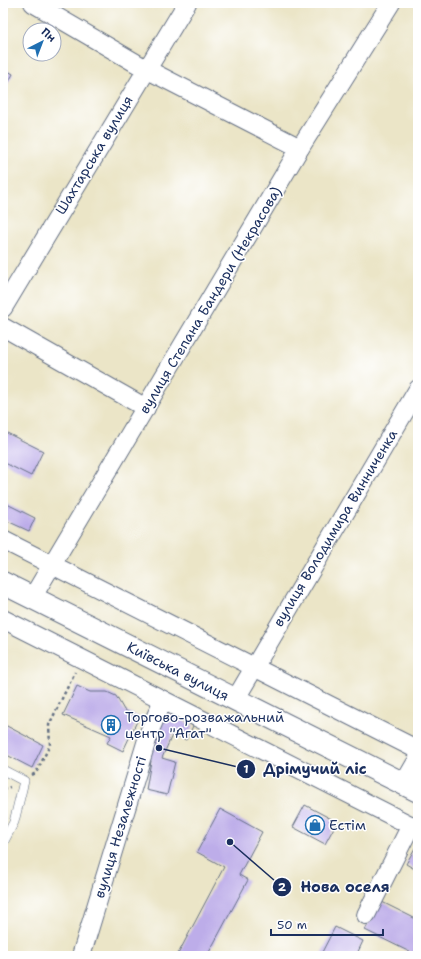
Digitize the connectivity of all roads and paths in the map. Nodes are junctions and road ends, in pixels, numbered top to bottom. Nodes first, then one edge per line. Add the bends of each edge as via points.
1 (32, 3) edge
2 (187, 3) edge
3 (391, 3) edge
4 (146, 69) junction
5 (300, 148) junction
6 (3, 308) edge
7 (3, 326) edge
8 (418, 389) edge
9 (146, 408) junction
10 (3, 540) edge
11 (53, 566) junction
12 (3, 583) edge
13 (32, 598) junction
14 (3, 619) edge
15 (82, 658) junction
16 (253, 668) junction
17 (163, 700) junction
18 (235, 700) junction
19 (418, 750) edge
20 (418, 759) edge
21 (3, 770) edge
22 (24, 782) junction
23 (411, 787) edge
24 (3, 789) edge
25 (414, 827) edge
26 (3, 843) edge
27 (366, 915) dead end
28 (81, 956) edge

1 - 4 street
2 - 4 street, Шахтарська вулиця
3 - 5 street, вулиця Степана Бандери (Некрасова)
4 - 5 street
4 - 6 street, Шахтарська вулиця
5 - 9 street, вулиця Степана Бандери (Некрасова)
7 - 9 street
8 - 16 street, вулиця Володимира Винниченка
9 - 11 street, вулиця Степана Бандери (Некрасова)
10 - 11 street
11 - 13 street, вулиця Степана Бандери (Некрасова)
11 - 16 street
12 - 13 main road, Київська вулиця
13 - 18 main road, Київська вулиця
14 - 15 street
15 - 17 street
15 - 22 path via 49,725 50,745 36,773
16 - 18 street, вулиця Володимира Винниченка
16 - 19 street
17 - 25 street
17 - 28 street, вулиця Незалежності via 150,730
18 - 23 main road, Київська вулиця
20 - 23 street
21 - 22 lane
22 - 24 path
22 - 26 lane via 14,822
25 - 27 street

